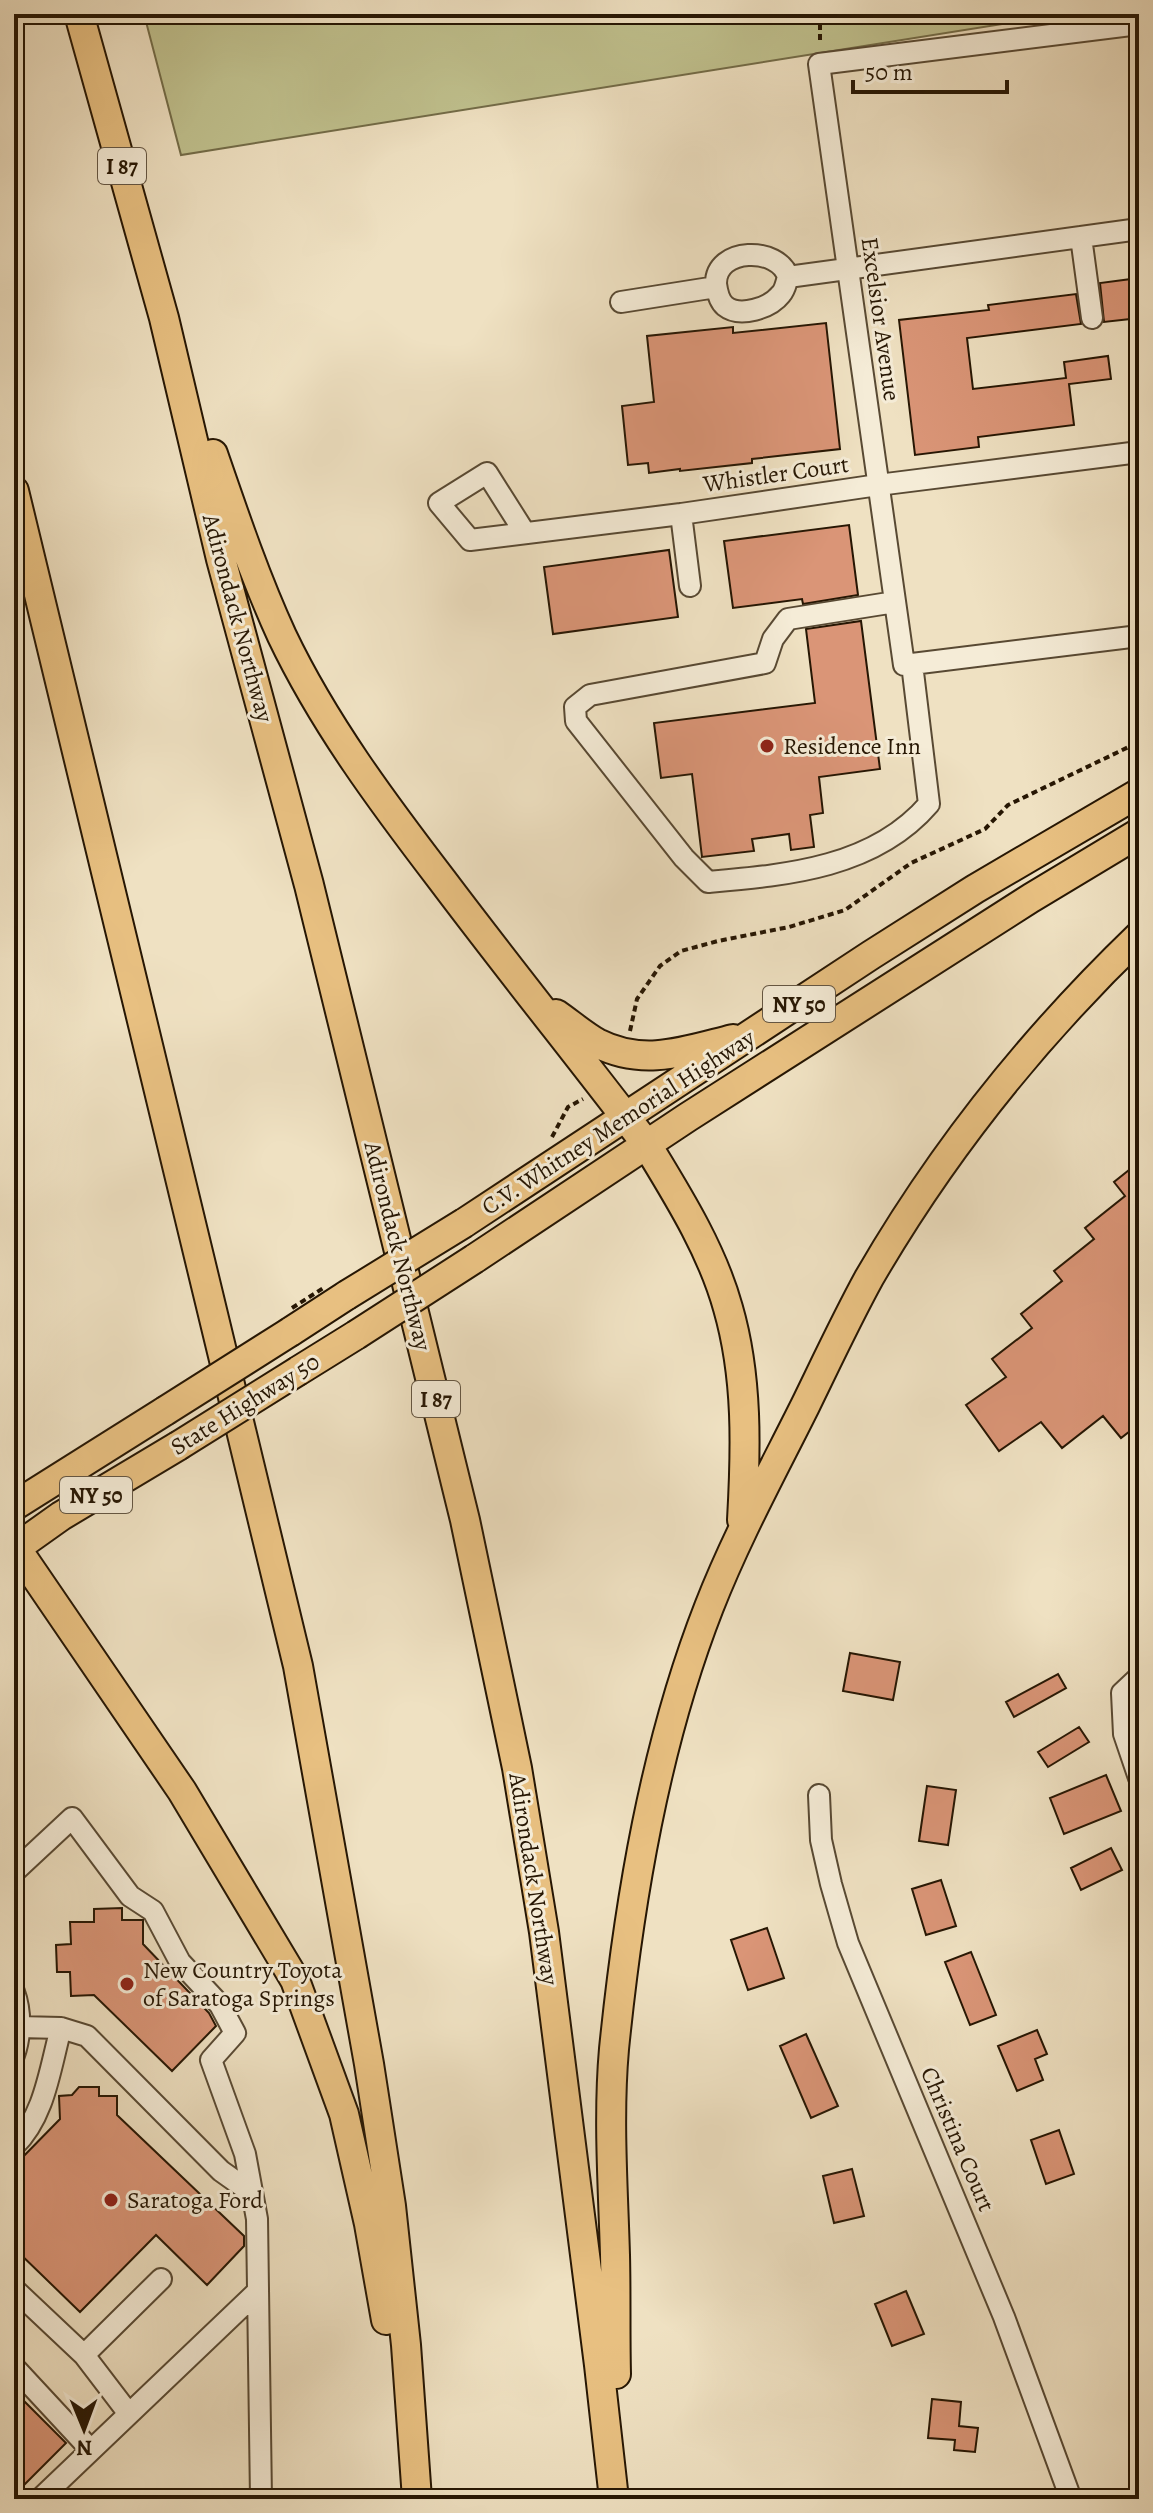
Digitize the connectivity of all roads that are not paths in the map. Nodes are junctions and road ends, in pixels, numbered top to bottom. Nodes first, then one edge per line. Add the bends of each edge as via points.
1 (79, 14) edge
2 (1139, 24) edge
3 (1139, 229) edge
4 (1081, 237) junction
5 (848, 269) junction
6 (788, 277) junction
7 (716, 287) junction
8 (621, 302) dead end
9 (164, 318) junction
10 (1092, 318) dead end
11 (1139, 452) edge
12 (878, 485) junction
13 (14, 491) edge
14 (681, 514) junction
15 (525, 533) dead end
16 (690, 586) dead end
17 (895, 602) junction
18 (1139, 636) edge
19 (912, 664) junction
20 (1139, 793) edge
21 (1139, 833) edge
22 (1139, 936) edge
23 (528, 993) junction
24 (753, 1034) junction
25 (626, 1118) junction
26 (647, 1145) junction
27 (464, 1223) joint
28 (474, 1259) joint
29 (14, 1506) edge
30 (742, 1533) junction
31 (15, 1546) edge
32 (1139, 1677) edge
33 (1139, 1778) edge
34 (819, 1795) dead end
35 (14, 1872) edge
36 (14, 1992) edge
37 (19, 2027) junction
38 (61, 2028) junction
39 (14, 2055) edge
40 (14, 2146) edge
41 (252, 2193) junction
42 (161, 2279) dead end
43 (14, 2289) edge
44 (258, 2291) junction
45 (84, 2355) junction
46 (14, 2367) edge
47 (129, 2414) junction
48 (91, 2450) junction
49 (416, 2491) edge
50 (40, 2499) edge
51 (261, 2499) edge
52 (615, 2499) edge
53 (1071, 2499) edge

1 - 9 highway, Adirondack Northway / I 87
2 - 5 street, Excelsior Avenue via 819,64
3 - 4 street
4 - 5 street
4 - 10 street
5 - 6 street
5 - 12 street, Excelsior Avenue
6 - 7 street via 783,292 758,309 725,306
6 - 7 street via 778,261 738,257 720,267
7 - 8 street
9 - 23 highway via 283,637 362,772
9 - 52 highway, Adirondack Northway / I 87 via 408,1282 517,1768 544,1932
11 - 12 street, Whistler Court
12 - 14 street, Whistler Court
12 - 17 street, Excelsior Avenue
13 - 49 highway via 298,1666 391,2206
14 - 15 street, Whistler Court
14 - 16 street
17 - 19 street, Excelsior Avenue via 904,665
17 - 19 street via 788,619 773,639 765,663 590,695 575,707 576,721 708,882 818,869 873,848 914,822 929,804
18 - 19 street
20 - 24 highway, C.V. Whitney Memorial Highway / NY 50 via 975,889
21 - 26 highway, C.V. Whitney Memorial Highway / NY 50
22 - 30 highway via 1026,1054 944,1162 869,1279
23 - 24 highway via 614,1051 661,1057
23 - 25 highway
24 - 25 highway, C.V. Whitney Memorial Highway / NY 50
25 - 26 highway
25 - 27 highway, C.V. Whitney Memorial Highway / NY 50
26 - 28 highway, C.V. Whitney Memorial Highway / NY 50
26 - 30 highway via 712,1263 728,1307 746,1444
27 - 29 highway, State Highway 50 / NY 50, bridge via 338,1290 165,1411
28 - 31 highway, State Highway 50 / NY 50, bridge
30 - 52 highway via 709,1608 680,1696 640,1864 622,1983 611,2092
31 - 49 highway via 182,1791 295,1980 344,2114
32 - 33 street via 1122,1693 1124,1734
34 - 53 street, Christina Court via 821,1840 848,1943 1004,2317
35 - 41 street via 72,1818 130,1896 153,1911 180,1962 220,2005 235,2033 211,2060 245,2154
36 - 37 street
37 - 38 street
37 - 39 street
38 - 40 street via 40,2107
38 - 41 street via 87,2036 221,2171
41 - 44 street
42 - 45 street
43 - 45 street
44 - 47 street
44 - 51 street
45 - 47 street
46 - 48 street
47 - 48 street
48 - 50 street

